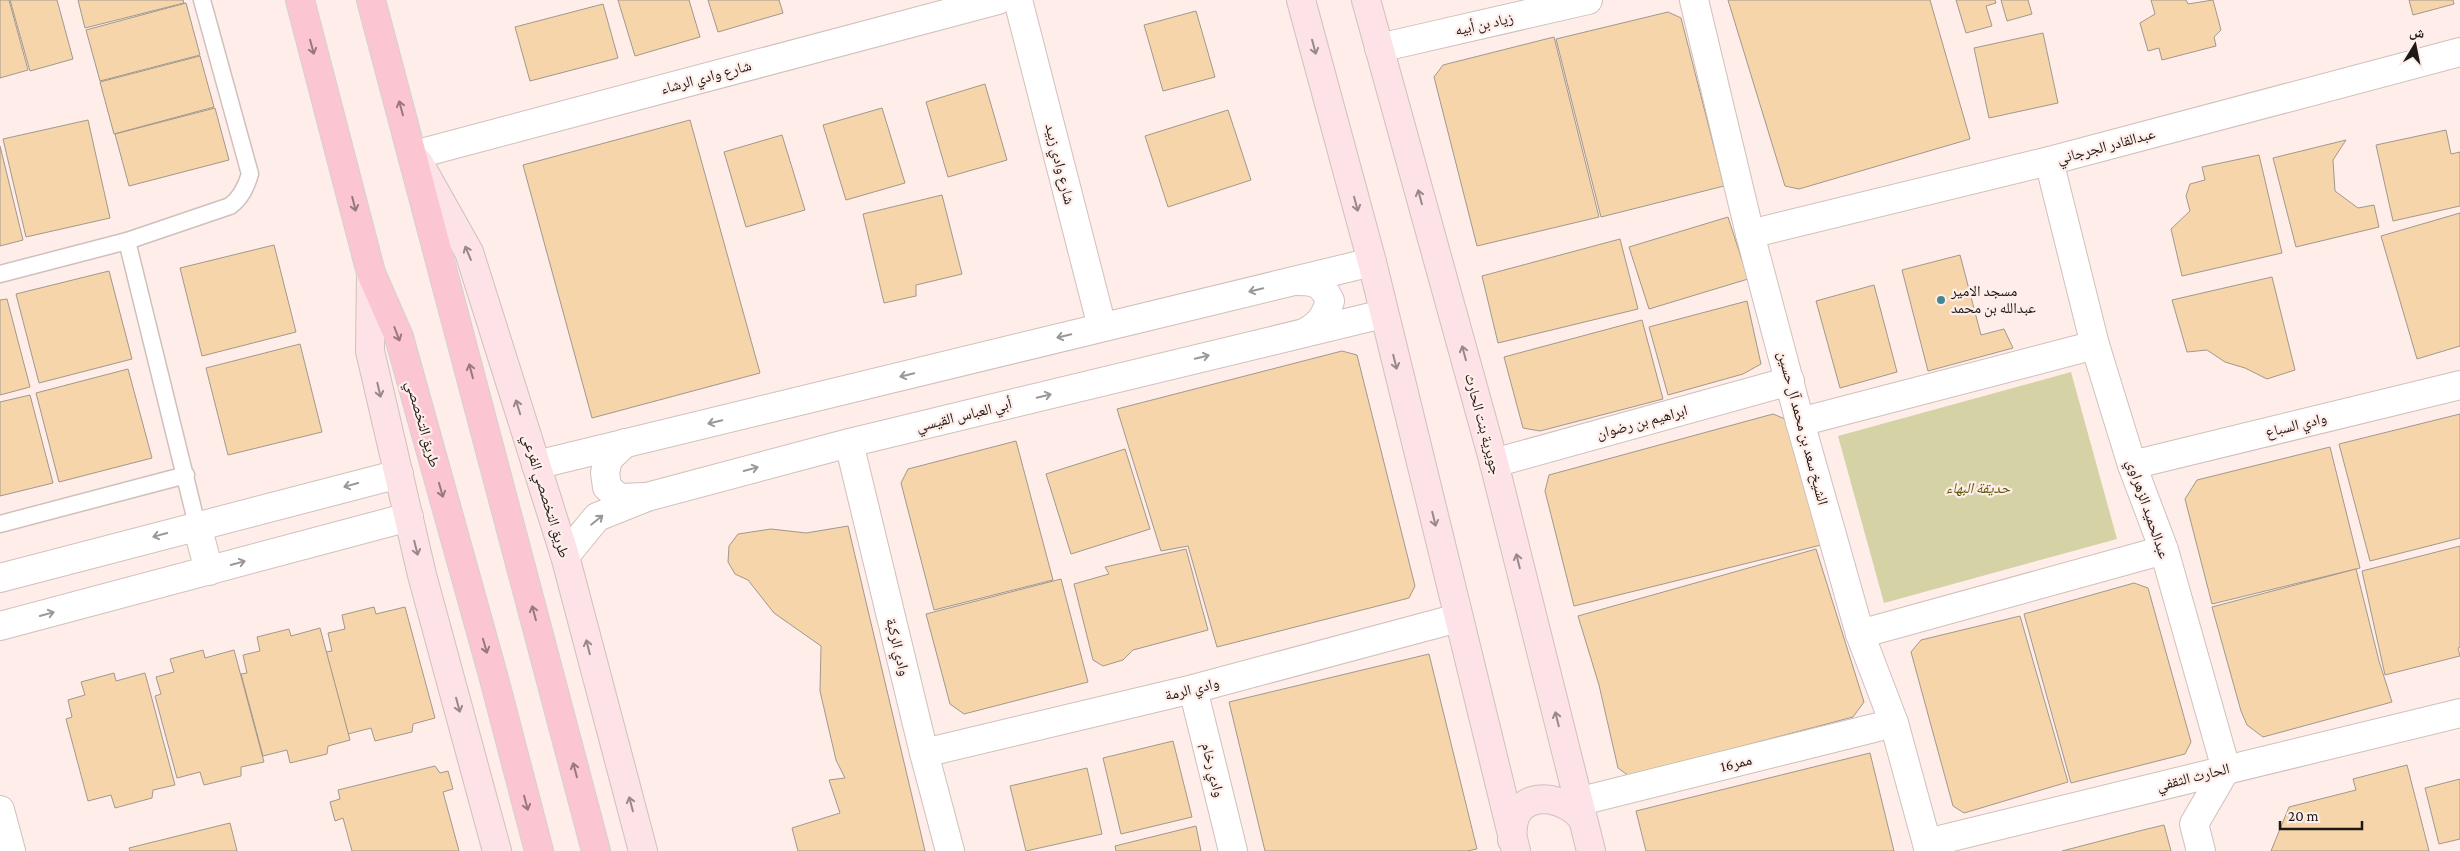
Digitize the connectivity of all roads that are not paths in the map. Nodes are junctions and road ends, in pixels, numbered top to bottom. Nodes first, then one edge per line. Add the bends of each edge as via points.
1 (202, 0) edge
2 (300, 0) edge
3 (372, 0) edge
4 (998, 0) edge
5 (1018, 0) edge
6 (1301, 0) edge
7 (1366, 0) edge
8 (1588, 0) edge
9 (1694, 0) edge
10 (1379, 48) junction
11 (2460, 52) edge
12 (414, 155) junction
13 (2049, 161) junction
14 (1750, 234) junction
15 (127, 241) junction
16 (1372, 262) junction
17 (371, 272) junction
18 (0, 274) edge
19 (1291, 282) junction
20 (1383, 314) junction
21 (1102, 327) junction
22 (1306, 332) junction
23 (2095, 345) junction
24 (1790, 381) junction
25 (2460, 385) edge
26 (1800, 422) junction
27 (625, 443) junction
28 (849, 443) junction
29 (1494, 463) junction
30 (536, 465) junction
31 (2132, 465) junction
32 (399, 474) junction
33 (186, 475) junction
34 (647, 497) junction
35 (409, 517) junction
36 (0, 524) edge
37 (197, 525) junction
38 (2164, 550) junction
39 (565, 556) junction
40 (209, 571) junction
41 (0, 578) edge
42 (1458, 618) junction
43 (0, 626) edge
44 (1860, 634) junction
45 (1193, 689) junction
46 (2460, 714) edge
47 (1894, 723) junction
48 (924, 753) junction
49 (1566, 753) junction
50 (1495, 766) junction
51 (2226, 769) junction
52 (0, 810) edge
53 (1580, 810) junction
54 (1514, 845) edge
55 (1928, 847) edge
56 (11, 851) edge
57 (497, 851) edge
58 (539, 851) edge
59 (596, 851) edge
60 (643, 851) edge
61 (950, 851) edge
62 (1233, 851) edge
63 (1591, 851) edge
64 (2201, 851) edge

1 - 15 lane via 250,174 238,200 230,206
2 -> 17 main road, طريق التخصصي
12 -> 3 main road
4 - 12 street, شارع وادي الرشاء
5 - 21 street, شارع وادي زبيد
6 -> 16 street
7 - 10 street, جويرية بنت الحارث
8 - 10 street, زياد بن أبيه
9 - 14 street, الشيخ سعد بن محمد آل حسين
29 -> 10 street, جويرية بنت الحارث
11 - 13 street, عبدالقادر الجرجاني
30 -> 12 street, طريق التخصصي الفرعي via 469,252
59 -> 12 main road
13 - 14 street, عبدالقادر الجرجاني
13 - 23 street, عبدالحميد الزهراوي
14 - 24 street, الشيخ سعد بن محمد آل حسين
15 - 18 lane
15 - 33 lane
16 - 19 street
16 - 20 street
17 -> 32 street via 370,351
17 -> 58 main road, طريق التخصصي via 399,337
19 -> 21 street
19 - 22 street via 1313,281 1325,288 1330,301 1320,324
20 - 22 street, أبي العباس القيسي
20 -> 42 street
21 -> 27 street
28 -> 22 street, أبي العباس القيسي
23 - 26 street
23 - 31 street, عبدالحميد الزهراوي
24 - 26 street, الشيخ سعد بن محمد آل حسين
24 - 29 street, ابراهيم بن رضوان
25 - 31 street, وادي السباع
26 - 44 street, الشيخ سعد بن محمد آل حسين
27 - 30 street
27 - 34 street via 608,459 607,487 619,498
34 -> 28 street, أبي العباس القيسي
28 - 48 street, وادي الركبة
49 -> 29 street, جويرية بنت الحارث
30 - 39 street, طريق التخصصي الفرعي
31 - 38 street, عبدالحميد الزهراوي
32 - 35 street
32 -> 37 street
33 - 36 lane
33 - 37 lane
39 -> 34 street, أبي العباس القيسي via 597,517
40 -> 35 street
35 -> 57 street
37 - 40 street
37 -> 41 street
38 - 44 street
38 - 51 street, عبدالحميد الزهراوي
60 -> 39 street, طريق التخصصي الفرعي
43 -> 40 street
42 - 45 street, وادي الرمة
42 - 50 street
44 - 47 street, الشيخ سعد بن محمد آل حسين
45 - 48 street, وادي الرمة
45 - 62 street, وادي رخام
46 - 51 street, الحارث الثقفي
47 - 53 street, ممر16
47 - 55 street, الشيخ سعد بن محمد آل حسين
48 - 61 street, وادي الركبة
49 - 50 street via 1550,779 1525,789 1501,776
49 - 53 street, جويرية بنت الحارث
50 - 54 street
51 - 55 street, الحارث الثقفي
51 - 64 street via 2194,824
52 - 56 street
53 - 54 street via 1552,799 1539,800 1518,810 1514,819
53 - 63 street, جويرية بنت الحارث

